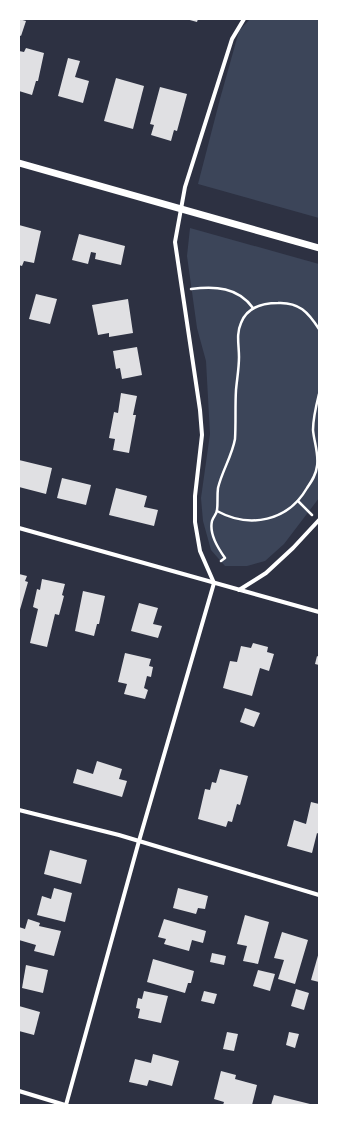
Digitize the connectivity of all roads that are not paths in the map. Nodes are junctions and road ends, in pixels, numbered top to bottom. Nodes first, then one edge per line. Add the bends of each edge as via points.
1 (244, 19) edge
2 (19, 163) edge
3 (180, 209) junction
4 (319, 248) edge
5 (318, 521) edge
6 (19, 528) edge
7 (214, 583) junction
8 (239, 590) junction
9 (319, 612) edge
10 (19, 810) edge
11 (139, 841) junction
12 (319, 895) edge
13 (19, 1092) edge
14 (65, 1105) edge

1 - 3 street via 232,39 187,179
2 - 3 street
3 - 4 street
3 - 7 street via 175,242 202,435 195,496 195,522 200,551
5 - 8 street via 266,572
6 - 7 street
7 - 8 street
7 - 11 street
8 - 9 street
10 - 11 street
11 - 12 street
11 - 14 street
13 - 14 street

